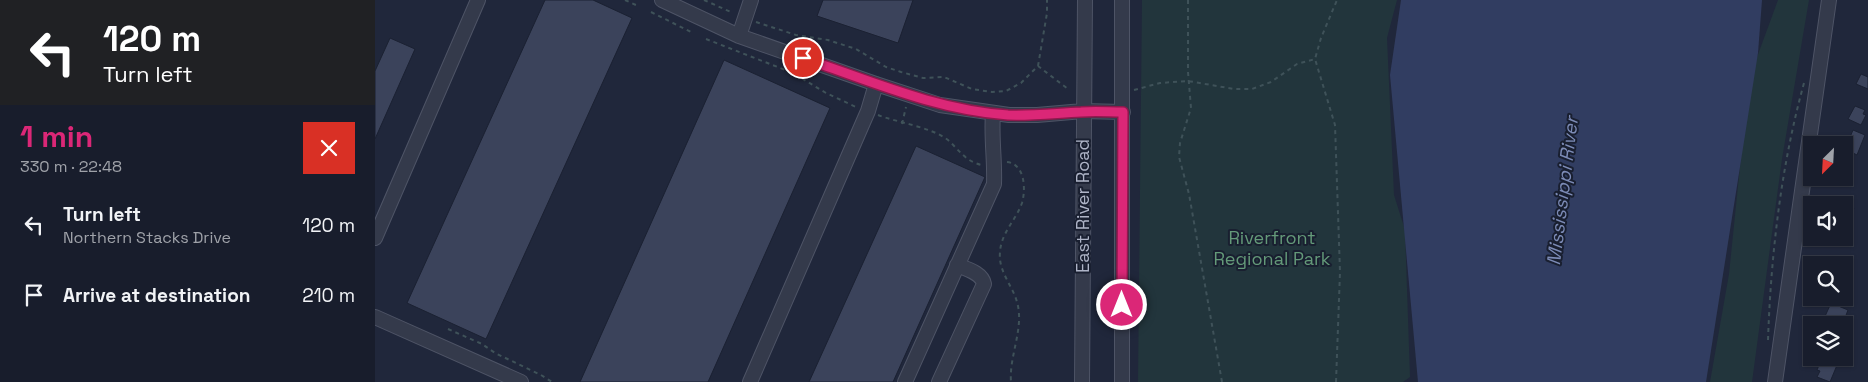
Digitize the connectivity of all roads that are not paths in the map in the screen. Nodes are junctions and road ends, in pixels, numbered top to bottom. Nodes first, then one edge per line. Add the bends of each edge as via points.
1 (478, 0) edge
2 (661, 0) edge
3 (751, 0) edge
4 (1085, 0) edge
5 (1122, 0) edge
6 (1829, 0) edge
7 (739, 36) junction
8 (876, 84) junction
9 (1083, 111) junction
10 (1123, 112) junction
11 (993, 113) junction
12 (375, 238) edge
13 (957, 265) junction
14 (375, 317) edge
15 (521, 382) edge
16 (750, 382) edge
17 (905, 382) edge
18 (939, 382) edge
19 (1082, 382) edge
20 (1122, 382) edge
21 (1775, 382) edge

1 - 12 street
2 - 7 street
3 - 7 street
4 - 9 street, East River Road
5 - 10 street
6 - 21 street
7 - 8 street
8 - 11 street via 941,105
8 - 16 street via 868,110
9 - 10 street
9 - 11 street via 1037,115
9 - 19 street, East River Road
10 - 20 street
11 - 13 street via 994,184
13 - 17 street
13 - 18 street via 980,275 984,284
14 - 15 street

